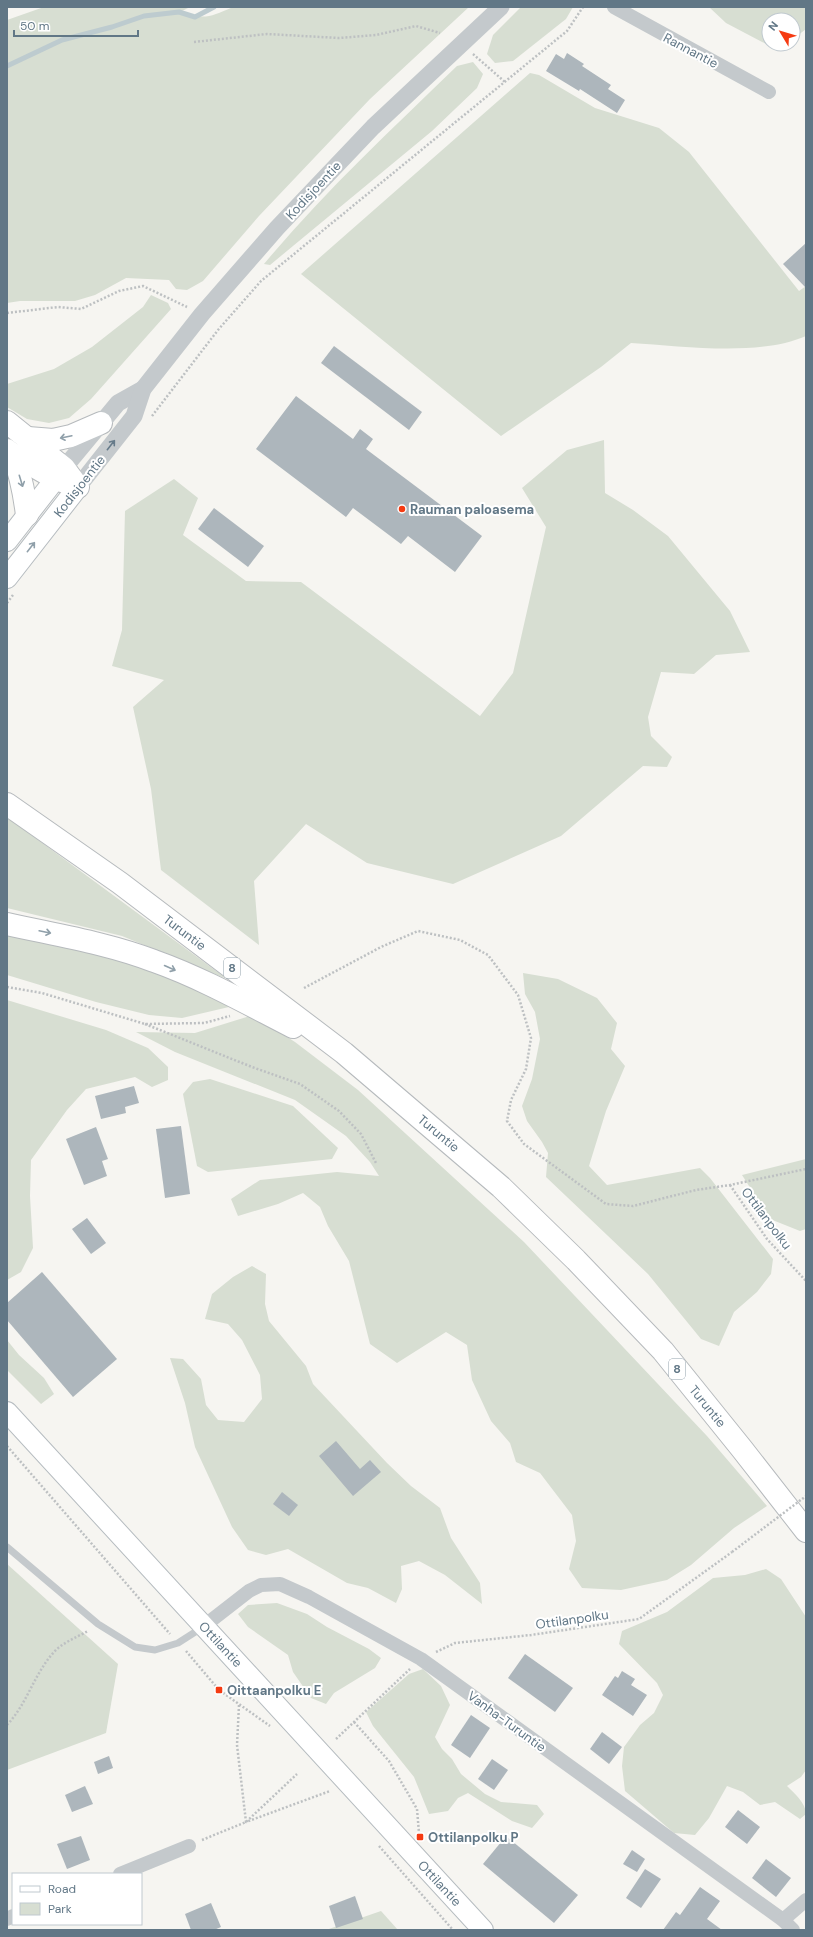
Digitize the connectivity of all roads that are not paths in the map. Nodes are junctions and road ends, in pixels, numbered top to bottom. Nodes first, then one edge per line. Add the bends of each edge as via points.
1 (502, 7) edge
2 (614, 7) edge
3 (769, 92) dead end
4 (143, 389) junction
5 (7, 422) edge
6 (101, 424) junction
7 (28, 438) junction
8 (9, 451) edge
9 (60, 474) junction
10 (78, 487) junction
11 (27, 515) junction
12 (7, 541) edge
13 (12, 584) edge
14 (7, 804) edge
15 (7, 924) edge
16 (344, 1053) junction
17 (7, 1412) edge
18 (806, 1531) edge
19 (7, 1547) edge
20 (204, 1626) junction
21 (189, 1846) road end
22 (122, 1873) edge
23 (806, 1900) edge
24 (782, 1920) junction
25 (483, 1930) edge
26 (793, 1930) edge

1 - 4 street, Kodisjoentie via 373,127 277,228 202,314
2 - 3 street, Rannantie
4 - 6 street, Kodisjoentie via 118,403
10 -> 4 street, Kodisjoentie via 134,416
5 - 7 highway
6 -> 7 highway via 59,439
6 - 9 street, Kodisjoentie
7 - 9 highway
8 - 9 highway
8 -> 11 highway via 23,486
9 - 10 highway
9 - 11 main road, Kodisjoentie
13 -> 10 main road, Kodisjoentie
11 - 12 main road, Kodisjoentie
14 - 16 highway, Turuntie / 8 via 120,883
15 -> 16 highway via 91,942 154,961 221,990
16 - 18 highway, Turuntie / 8 via 501,1186 576,1260 663,1351
17 - 20 main road, Ottilantie
19 - 20 lane via 98,1624 135,1647 155,1650 178,1643
20 - 24 street, Vanha-Turuntie via 248,1591 261,1585 280,1584 309,1597 420,1659
20 - 25 main road, Ottilantie
21 - 22 street
23 - 24 street
24 - 26 street, Vanha-Turuntie

